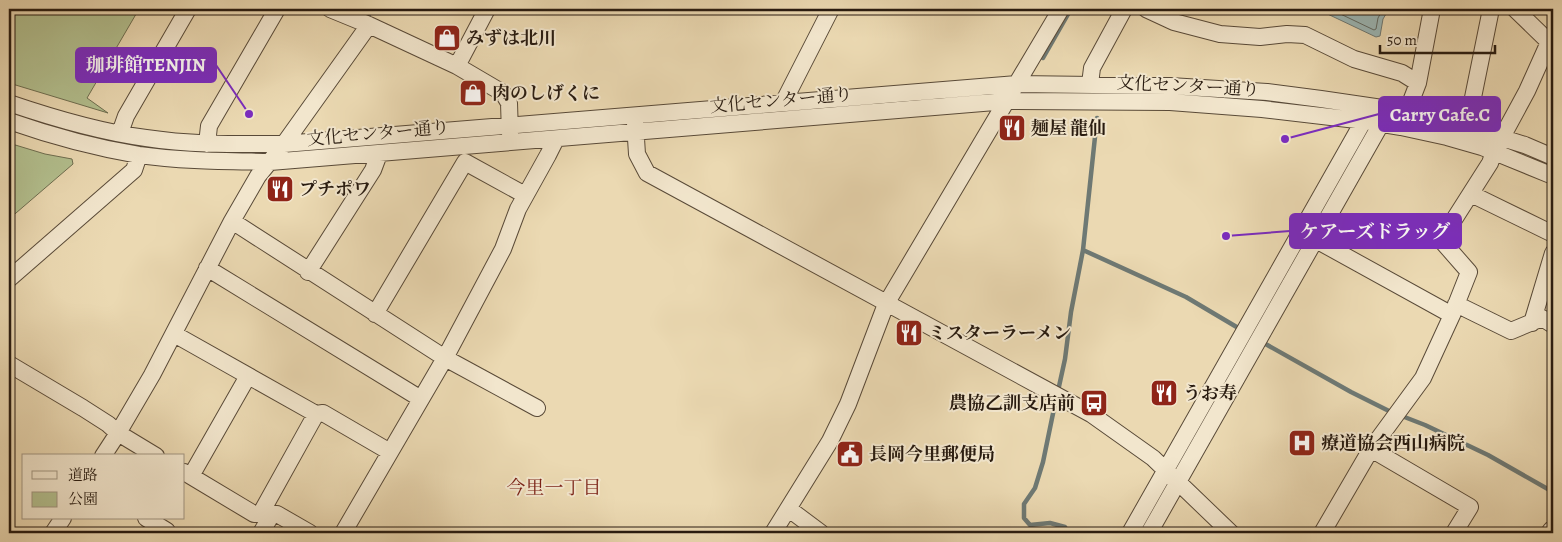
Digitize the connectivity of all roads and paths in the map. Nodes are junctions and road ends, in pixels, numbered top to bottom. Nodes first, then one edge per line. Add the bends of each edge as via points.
1 (188, 9) edge
2 (277, 9) edge
3 (487, 9) edge
4 (831, 9) edge
5 (1061, 9) edge
6 (1124, 9) edge
7 (1146, 9) edge
8 (1432, 9) edge
9 (1490, 9) edge
10 (1515, 9) edge
11 (335, 10) edge
12 (369, 25) junction
13 (1551, 40) edge
14 (457, 66) junction
15 (1017, 84) junction
16 (1090, 84) junction
17 (1418, 84) junction
18 (1007, 101) junction
19 (9, 103) edge
20 (783, 103) junction
21 (1368, 113) junction
22 (634, 114) junction
23 (1386, 116) junction
24 (9, 120) edge
25 (1404, 120) junction
26 (509, 125) junction
27 (1467, 127) junction
28 (635, 132) junction
29 (120, 133) junction
30 (1502, 137) junction
31 (556, 139) junction
32 (511, 142) junction
33 (207, 144) junction
34 (284, 144) junction
35 (471, 145) junction
36 (1494, 152) junction
37 (139, 154) junction
38 (379, 154) junction
39 (1553, 157) edge
40 (270, 162) junction
41 (465, 162) junction
42 (1553, 176) edge
43 (1471, 194) junction
44 (526, 195) junction
45 (232, 221) junction
46 (1301, 232) junction
47 (1553, 234) edge
48 (1316, 240) junction
49 (1553, 253) edge
50 (207, 268) junction
51 (308, 272) junction
52 (9, 279) edge
53 (886, 304) junction
54 (1454, 309) junction
55 (375, 314) junction
56 (1532, 323) junction
57 (1553, 325) edge
58 (174, 334) junction
59 (445, 358) junction
60 (9, 364) edge
61 (248, 376) junction
62 (421, 399) junction
63 (537, 408) dead end
64 (316, 414) junction
65 (118, 433) junction
66 (1371, 449) junction
67 (390, 452) junction
68 (104, 454) edge
69 (153, 454) edge
70 (1166, 470) junction
71 (187, 474) edge
72 (1177, 482) junction
73 (789, 509) junction
74 (267, 514) junction
75 (62, 520) edge
76 (149, 520) edge
77 (1553, 531) edge
78 (1327, 532) edge
79 (53, 533) edge
80 (166, 533) edge
81 (261, 533) edge
82 (310, 533) edge
83 (343, 533) edge
84 (773, 533) edge
85 (821, 533) edge
86 (1130, 533) edge
87 (1149, 533) edge
88 (1231, 533) edge
89 (1454, 533) edge
90 (1549, 533) edge

1 - 29 street via 126,116
2 - 33 street via 209,126
3 - 14 street
4 - 20 street
5 - 15 street
6 - 16 street via 1092,68
7 - 17 street via 1174,22 1220,34 1305,36 1354,59 1402,74
8 - 17 street
9 - 27 street
10 - 13 street
11 - 12 street
12 - 14 street
12 - 34 street
13 - 30 street
14 - 26 street via 503,93 509,103
15 - 16 street, 文化センター通り
15 - 18 street
15 - 20 street, 文化センター通り
16 - 21 street, 文化センター通り via 1267,92
17 - 25 street
18 - 21 street, 文化センター通り via 1170,102
18 - 28 street, 文化センター通り
18 - 53 street
19 - 29 street, 文化センター通り via 45,116
20 - 22 street, 文化センター通り
21 - 23 street, 文化センター通り
21 - 46 street
22 - 26 street, 文化センター通り
22 - 28 street
23 - 25 street, 文化センター通り
23 - 48 street
24 - 37 street, 文化センター通り via 38,131
25 - 27 street, 文化センター通り
25 - 36 street, 文化センター通り
26 - 32 street
26 - 34 street, 文化センター通り
27 - 30 street, 文化センター通り
28 - 31 street, 文化センター通り
28 - 53 street via 636,154 647,173
29 - 33 street, 文化センター通り
30 - 36 street
30 - 39 street, 文化センター通り
31 - 32 street, 文化センター通り
31 - 44 street
32 - 35 street, 文化センター通り
33 - 34 street, 文化センター通り
34 - 40 street
35 - 38 street, 文化センター通り
35 - 41 street
36 - 42 street, 文化センター通り
36 - 43 street
37 - 40 street, 文化センター通り via 204,161
37 - 52 street via 134,170
38 - 40 street, 文化センター通り
38 - 51 street via 373,170
40 - 45 street via 258,176
41 - 44 street
41 - 55 street
43 - 47 street
43 - 54 street via 1441,240 1469,272
44 - 59 street via 503,249
45 - 50 street
45 - 51 street
46 - 48 street
46 - 70 street
48 - 54 street
48 - 72 street
49 - 56 street
50 - 58 street
50 - 62 street
51 - 55 street
53 - 70 street via 1091,414
53 - 73 street via 848,404
54 - 56 street via 1511,331
54 - 66 street via 1423,378
55 - 59 street
56 - 57 street via 1542,318
58 - 61 street
58 - 65 street
59 - 62 street
59 - 63 street
60 - 65 street
61 - 64 street
61 - 71 street
62 - 67 street
64 - 67 street via 323,412
64 - 74 street
65 - 68 street
65 - 69 street
66 - 78 street
66 - 89 street via 1470,507
67 - 83 street
70 - 72 street
70 - 86 street
71 - 74 street via 254,514
72 - 87 street
72 - 88 street
73 - 84 street
73 - 85 street
74 - 81 street
74 - 82 street via 277,514
75 - 79 street
76 - 80 street
77 - 90 street

